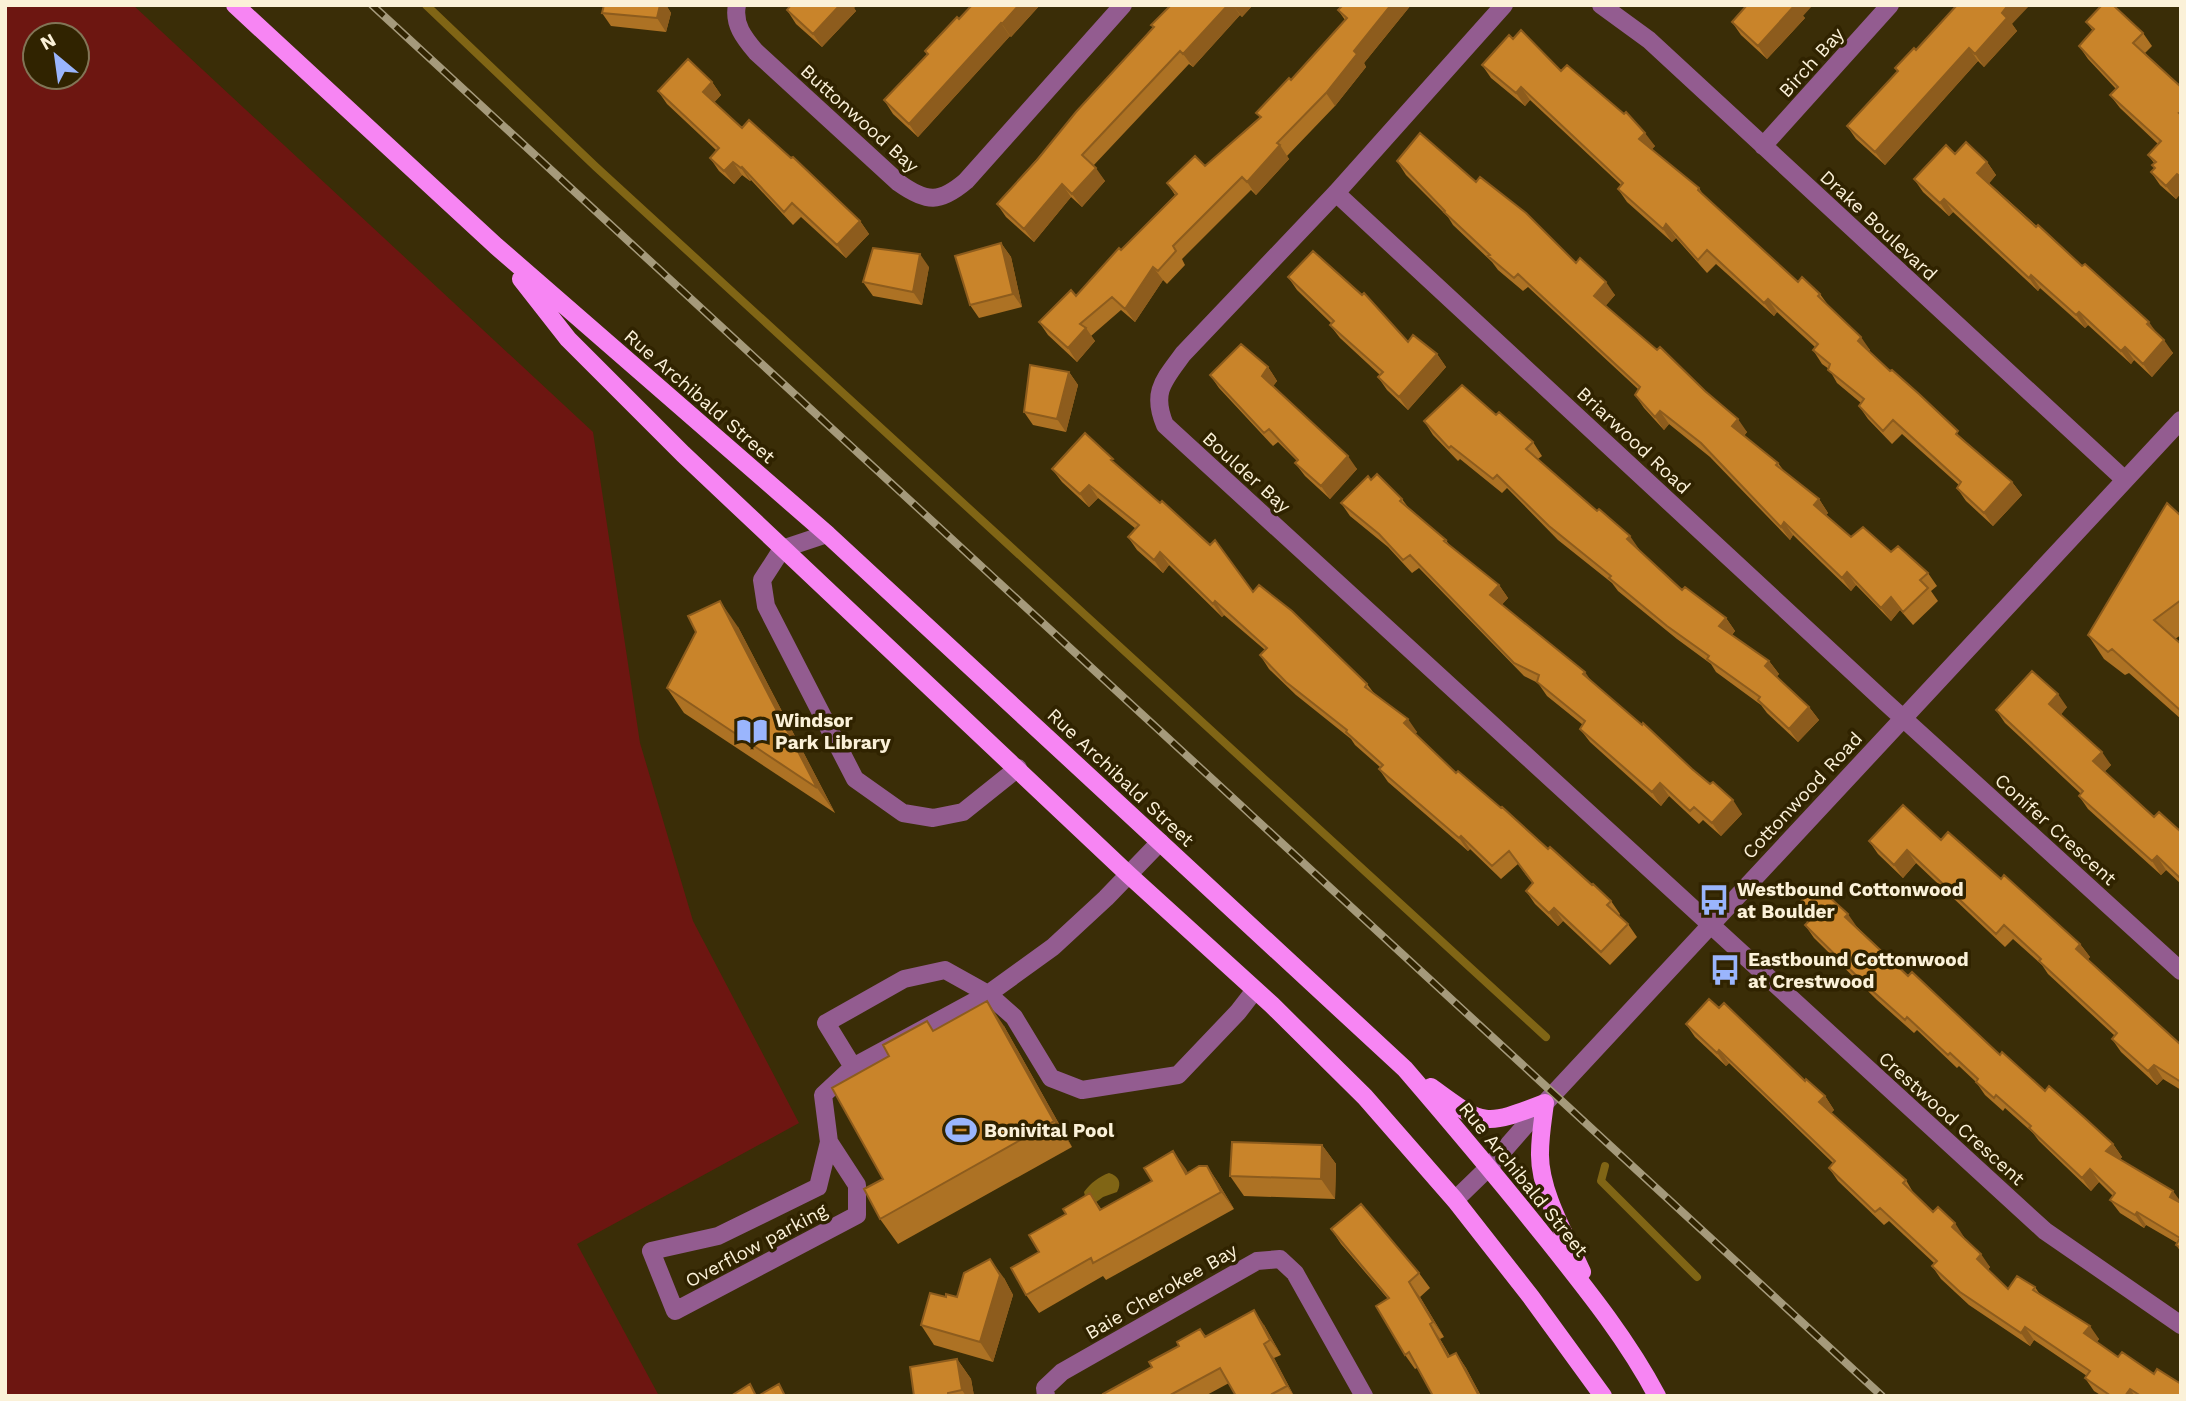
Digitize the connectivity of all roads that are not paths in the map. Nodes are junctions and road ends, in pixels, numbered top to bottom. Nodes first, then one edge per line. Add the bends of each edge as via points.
1 (235, 5) edge
2 (737, 5) edge
3 (1123, 5) edge
4 (1504, 5) edge
5 (1601, 5) edge
6 (1890, 5) edge
7 (1763, 146) junction
8 (1336, 193) junction
9 (496, 246) junction
10 (2181, 420) edge
11 (2125, 480) junction
12 (827, 534) junction
13 (782, 549) junction
14 (1904, 718) junction
15 (1018, 768) junction
16 (1160, 842) junction
17 (1129, 875) junction
18 (1709, 925) junction
19 (2181, 971) edge
20 (1255, 990) junction
21 (988, 994) junction
22 (853, 1067) junction
23 (1405, 1069) junction
24 (1545, 1103) junction
25 (829, 1142) junction
26 (1489, 1167) junction
27 (1455, 1200) junction
28 (1592, 1295) junction
29 (2181, 1325) edge
30 (1046, 1396) edge
31 (1364, 1396) edge
32 (1603, 1396) edge
33 (1657, 1396) edge

1 - 9 main road, Rue Archibald Street
2 - 3 street, Buttonwood Bay via 739,29 756,52 899,183 917,196 941,198 966,181
4 - 8 street, Boulder Bay
5 - 7 street, Drake Boulevard via 1648,40
6 - 7 street, Birch Bay
7 - 11 street, Drake Boulevard
8 - 14 street, Briarwood Road
8 - 18 street, Boulder Bay via 1183,354 1162,382 1158,411 1165,425
9 - 12 main road, Rue Archibald Street
9 - 13 main road, Rue Archibald Street via 568,339
10 - 11 street, Cottonwood Road
11 - 14 street, Cottonwood Road
12 - 13 street
12 - 16 main road, Rue Archibald Street
13 - 15 main road, Rue Archibald Street
13 - 15 street via 762,580 766,606 855,779 903,813 933,818 963,812
14 - 18 street, Cottonwood Road
14 - 19 street, Conifer Crescent
15 - 17 main road, Rue Archibald Street
16 - 17 street
16 - 23 main road, Rue Archibald Street
17 - 20 main road, Rue Archibald Street
17 - 21 street via 1053,947
18 - 24 street, Cottonwood Road
18 - 29 street, Crestwood Crescent via 2045,1231
20 - 21 street via 1178,1075 1082,1090 1051,1078 1014,1017
20 - 27 main road, Rue Archibald Street via 1365,1097
21 - 22 street
21 - 22 street via 945,970 904,979 825,1023
22 - 25 street, Overflow parking via 823,1095
23 - 24 main road via 1483,1120 1504,1118
23 - 26 main road, Rue Archibald Street
24 - 26 street, Cottonwood Road
24 - 28 main road via 1539,1154 1543,1177
25 - 25 street, Overflow parking via 857,1185 856,1215 676,1311 651,1251 718,1236 818,1187
26 - 27 street, Cottonwood Road
26 - 28 main road, Rue Archibald Street
27 - 32 main road, Rue Archibald Street
28 - 33 main road, Rue Archibald Street
30 - 31 street, Baie Cherokee Bay via 1045,1388 1062,1372 1257,1261 1280,1259 1295,1273

